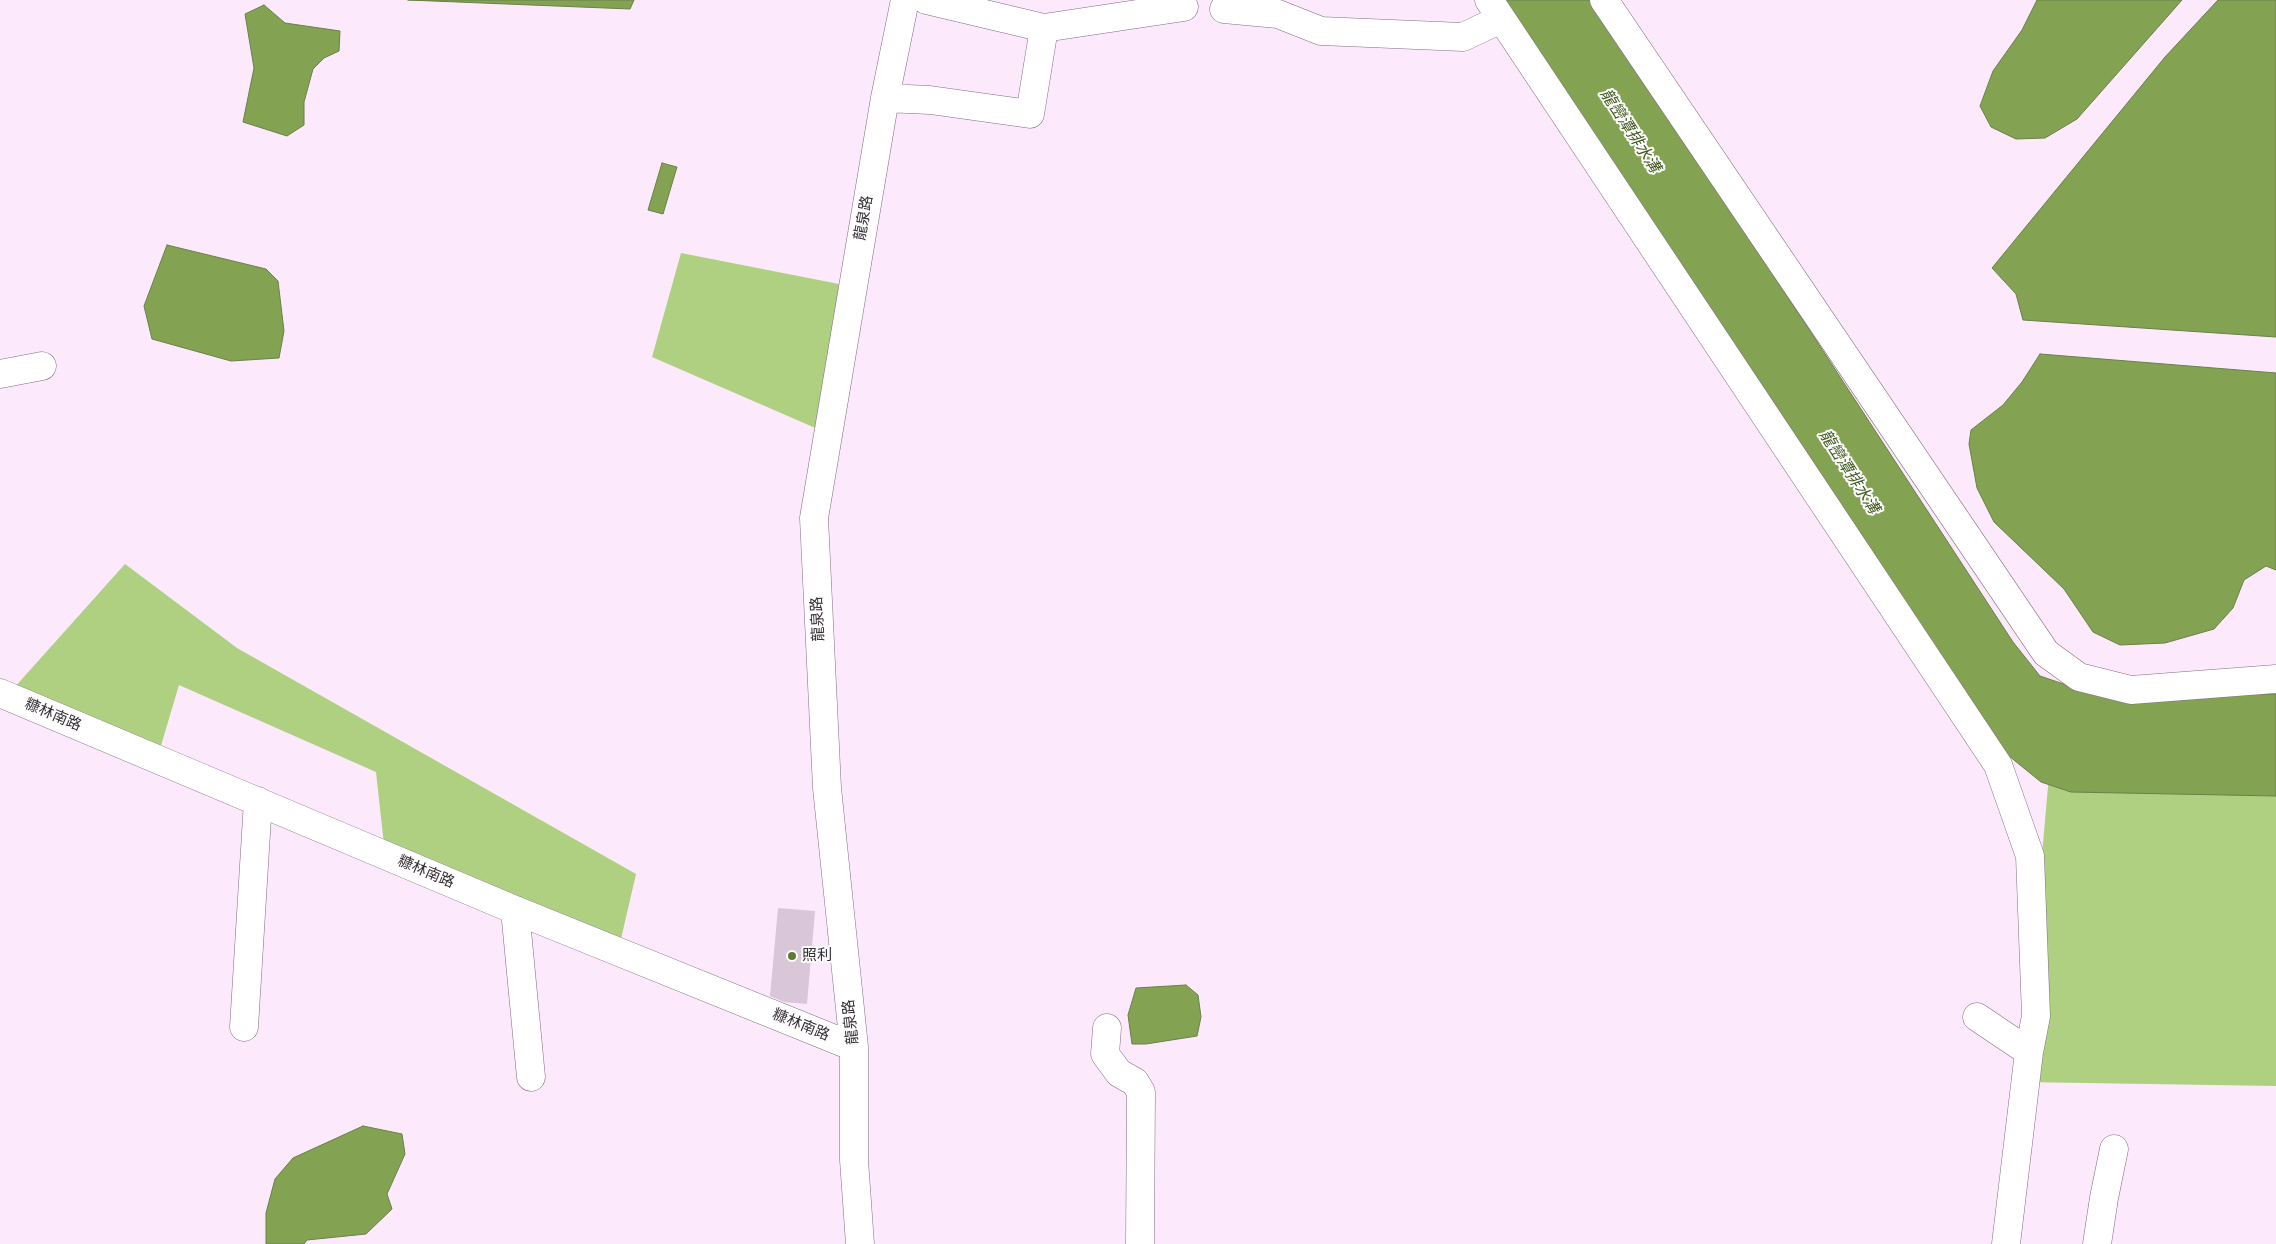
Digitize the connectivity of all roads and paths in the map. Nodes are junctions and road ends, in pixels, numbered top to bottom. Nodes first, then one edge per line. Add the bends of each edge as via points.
1 (905, 0) edge
2 (926, 0) edge
3 (1604, 0) edge
4 (1184, 7) dead end
5 (1495, 9) edge
6 (1224, 10) dead end
7 (1044, 28) junction
8 (885, 98) junction
9 (42, 366) dead end
10 (0, 374) edge
11 (2276, 679) edge
12 (0, 693) edge
13 (258, 801) junction
14 (515, 910) junction
15 (1977, 1017) dead end
16 (244, 1027) dead end
17 (1107, 1028) dead end
18 (854, 1047) junction
19 (2029, 1052) junction
20 (531, 1077) dead end
21 (2114, 1149) dead end
22 (860, 1244) edge
23 (1140, 1244) edge
24 (2006, 1244) edge
25 (2097, 1244) edge

1 - 8 street, 龍泉路
2 - 7 street
3 - 11 street via 2046,653 2078,677 2131,690
4 - 7 street
5 - 6 street via 1464,37 1321,31 1278,14
5 - 19 street via 1998,765 2030,856 2036,1016
7 - 8 street via 1030,114 930,100
8 - 18 street, 龍泉路 via 814,518 826,788
9 - 10 street
12 - 13 street, 糠林南路
13 - 14 street, 糠林南路
13 - 16 street
14 - 18 street, 糠林南路
14 - 20 street
15 - 19 street
17 - 23 street via 1105,1054 1118,1073 1135,1082 1141,1092
18 - 22 street, 龍泉路 via 854,1160
19 - 24 street
21 - 25 street

